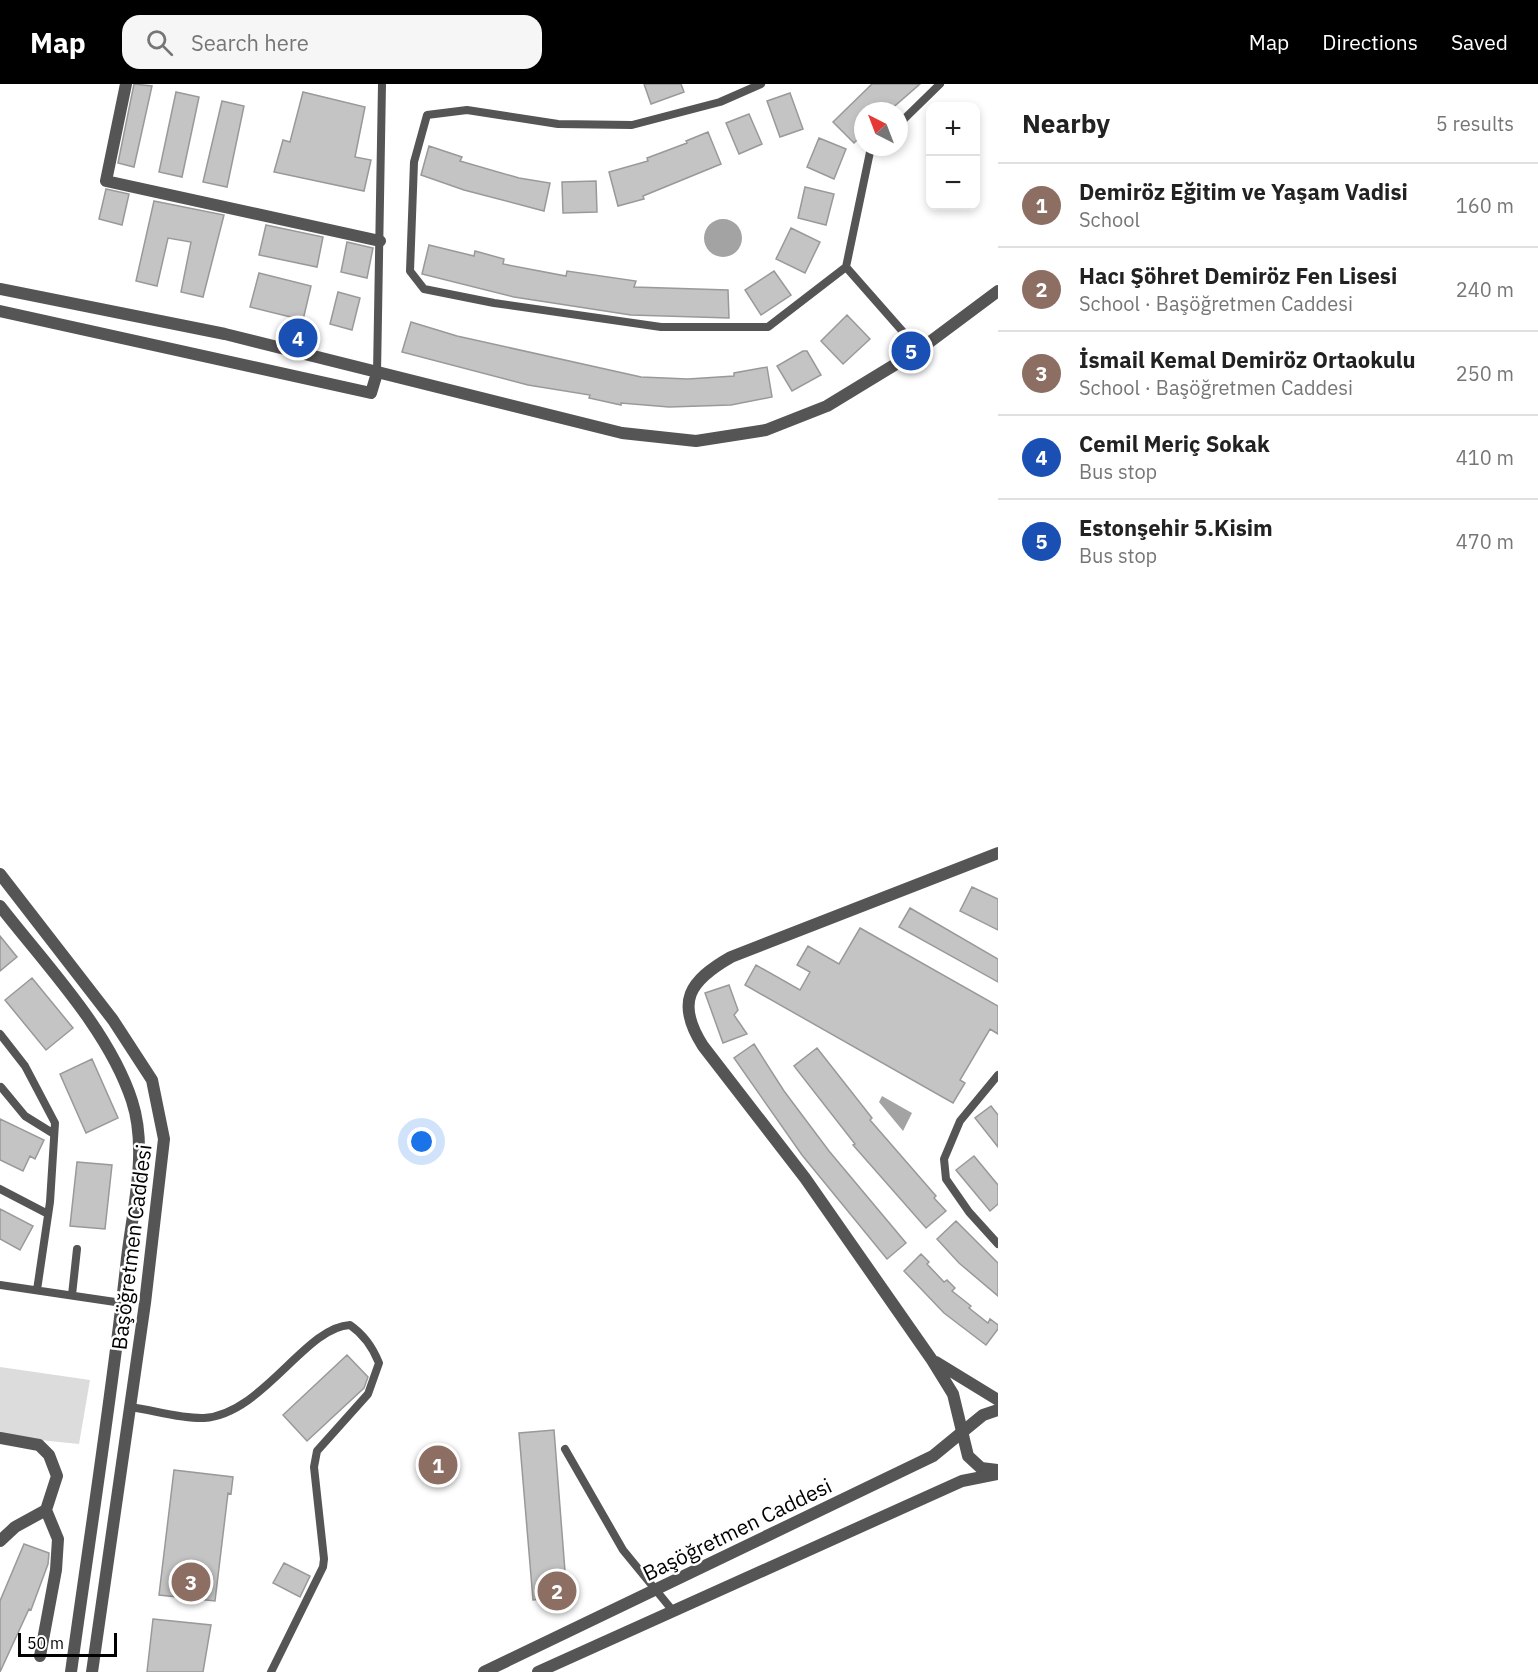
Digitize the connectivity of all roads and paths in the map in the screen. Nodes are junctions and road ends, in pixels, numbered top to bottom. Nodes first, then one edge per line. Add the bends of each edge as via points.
1 (126, 84) edge
2 (382, 84) edge
3 (761, 84) edge
4 (940, 84) edge
5 (908, 115) edge
6 (869, 156) edge
7 (380, 241) junction
8 (846, 267) junction
9 (0, 289) edge
10 (998, 291) edge
11 (0, 311) edge
12 (919, 350) junction
13 (377, 373) junction
14 (998, 853) edge
15 (0, 874) edge
16 (0, 906) edge
17 (0, 1034) edge
18 (998, 1075) edge
19 (1, 1088) edge
20 (54, 1134) junction
21 (0, 1189) edge
22 (48, 1214) junction
23 (998, 1244) edge
24 (77, 1249) dead end
25 (0, 1285) edge
26 (37, 1290) junction
27 (72, 1295) junction
28 (122, 1303) junction
29 (932, 1360) junction
30 (998, 1400) edge
31 (130, 1407) junction
32 (998, 1410) edge
33 (964, 1433) junction
34 (0, 1438) edge
35 (565, 1449) dead end
36 (998, 1472) edge
37 (46, 1510) junction
38 (0, 1541) edge
39 (655, 1590) junction
40 (674, 1611) junction
41 (40, 1656) dead end
42 (70, 1672) edge
43 (92, 1672) edge
44 (270, 1672) edge
45 (484, 1672) edge
46 (538, 1672) edge

1 - 7 street via 106,181
2 - 7 lane
3 - 8 lane via 720,102 632,125 558,124 467,110 427,115 414,162 410,271 424,290 494,303 661,327 768,327
4 - 5 lane
6 - 8 lane
7 - 13 lane
8 - 12 lane
9 - 13 street via 225,334
10 - 12 street
11 - 13 street via 371,393
12 - 13 street via 827,406 766,430 696,441 622,433
14 - 29 street via 730,957 697,980 688,1010 691,1026 703,1046 805,1178
15 - 31 street, Başöğretmen Caddesi via 113,1020 152,1080 164,1139
16 - 28 street, Başöğretmen Caddesi via 89,1020 125,1081 133,1104 140,1143
17 - 20 lane via 25,1066 55,1123
18 - 23 lane via 960,1121 944,1159 946,1179
19 - 20 lane via 25,1116
20 - 22 lane
21 - 22 lane
22 - 26 lane
24 - 27 lane
25 - 26 lane
26 - 27 lane
27 - 28 lane
28 - 42 street, Başöğretmen Caddesi
29 - 30 street
29 - 33 street via 953,1394
31 - 43 street, Başöğretmen Caddesi
31 - 44 lane via 202,1418 231,1410 260,1391 339,1325 350,1325 359,1331 376,1354 379,1363 368,1394 317,1451 314,1467 323,1567
32 - 33 street, Başöğretmen Caddesi via 983,1415
33 - 36 street via 968,1456 981,1468
33 - 39 street, Başöğretmen Caddesi via 933,1456
34 - 37 street via 39,1445 49,1455 57,1476
35 - 39 lane via 623,1550
36 - 40 street via 962,1481
37 - 38 street via 15,1527
37 - 41 street via 58,1539
39 - 40 lane
39 - 45 street, Başöğretmen Caddesi
40 - 46 street

